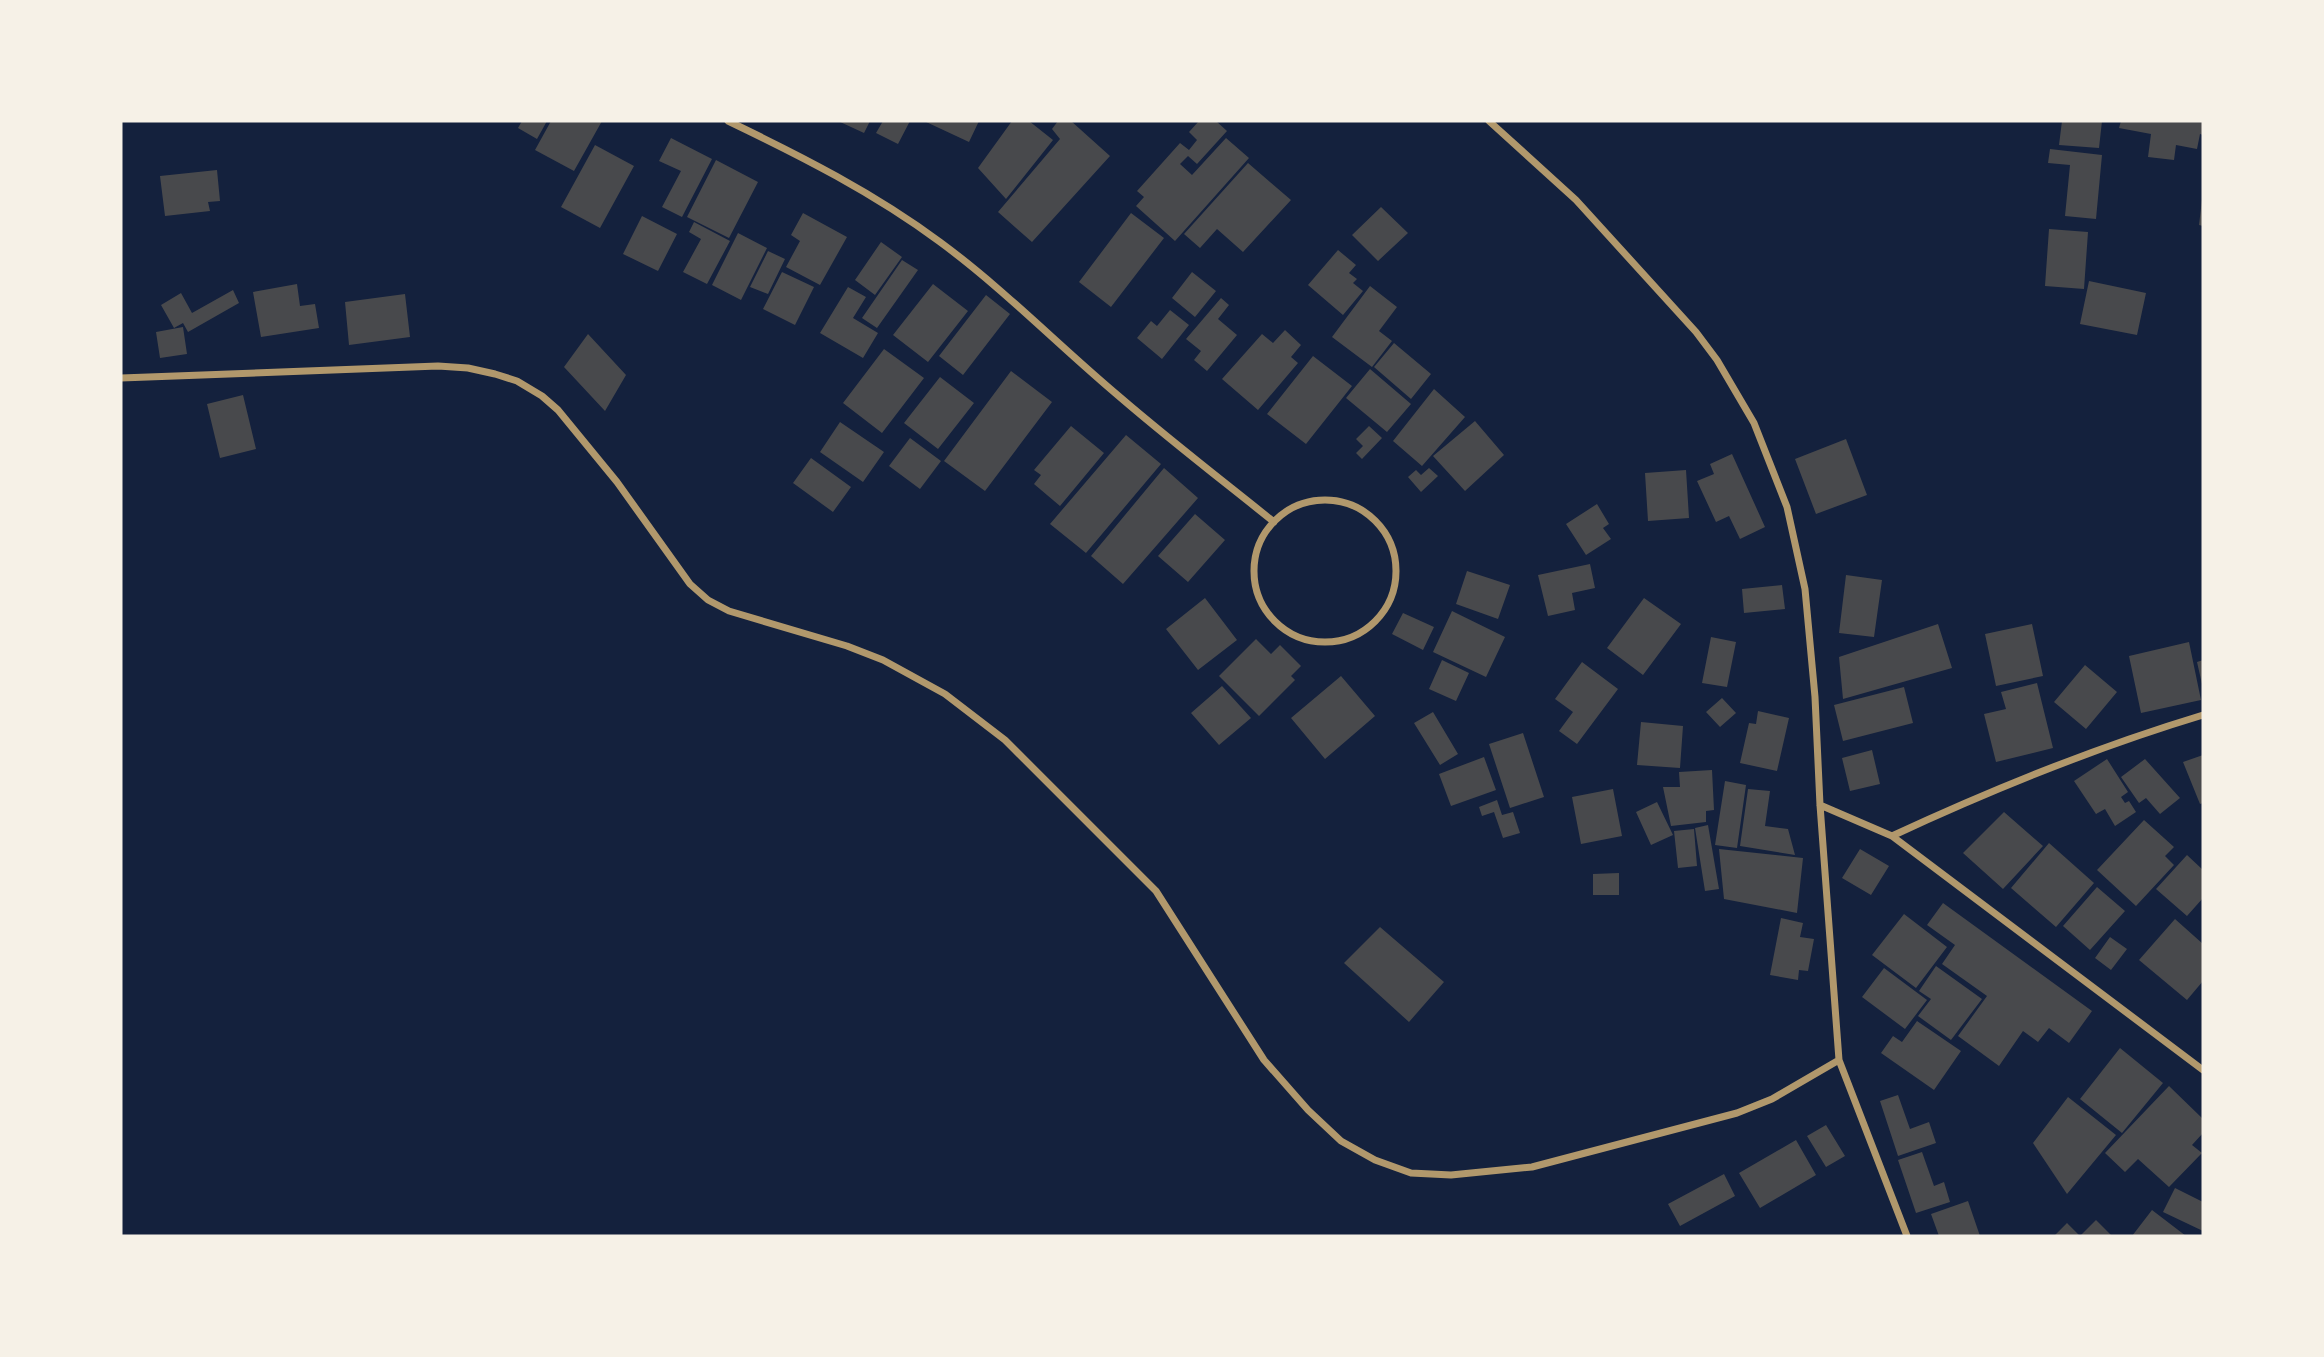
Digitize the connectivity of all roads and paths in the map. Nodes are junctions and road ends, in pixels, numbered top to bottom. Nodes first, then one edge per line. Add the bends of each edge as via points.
1 (728, 121) edge
2 (1489, 121) edge
3 (121, 378) edge
4 (1274, 522) junction
5 (2203, 715) edge
6 (1820, 805) junction
7 (1892, 836) junction
8 (1839, 1060) junction
9 (2203, 1070) edge
10 (1908, 1236) edge

1 - 4 street via 889,206 941,243
2 - 6 street via 1576,200 1696,331 1754,424 1787,506 1805,589
3 - 8 street via 438,366 495,374 542,396 617,482 690,584 708,600 729,611 883,660 945,694 1005,740 1156,891 1264,1060 1308,1110 1341,1141 1375,1160 1411,1173 1451,1175 1532,1167 1737,1113 1772,1099
4 - 4 street via 1258,548 1255,578 1264,607 1277,623 1293,635 1334,642 1363,632 1381,616 1397,571 1393,547 1373,517 1340,501 1317,500 1294,507
5 - 7 street via 2054,767
6 - 7 street
6 - 8 street
7 - 9 street
8 - 10 street

